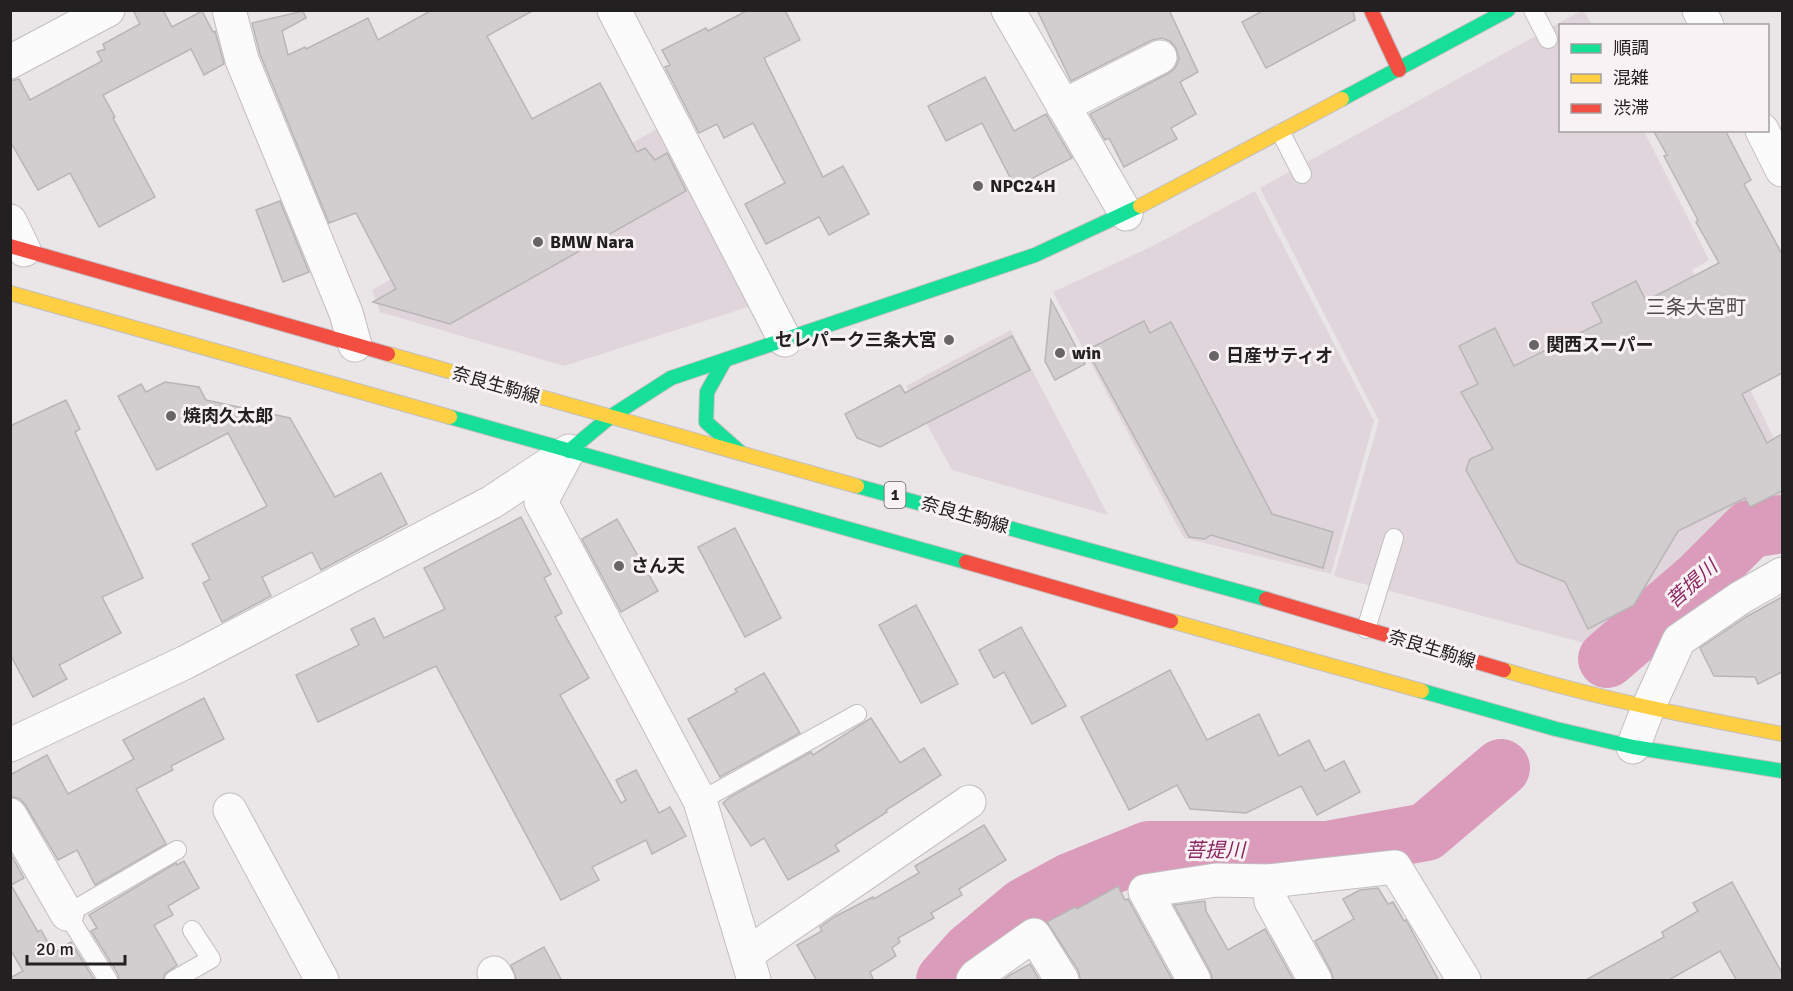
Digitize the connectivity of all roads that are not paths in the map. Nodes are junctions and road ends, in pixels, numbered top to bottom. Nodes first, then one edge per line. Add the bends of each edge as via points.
1 (108, 10) edge
2 (229, 10) edge
3 (614, 10) edge
4 (1008, 10) edge
5 (1371, 10) edge
6 (1508, 10) edge
7 (1533, 10) edge
8 (1699, 10) edge
9 (1706, 24) edge
10 (1548, 39) dead end
11 (1160, 57) dead end
12 (10, 62) edge
13 (1399, 70) junction
14 (1063, 106) junction
15 (1763, 132) edge
16 (1281, 133) junction
17 (1782, 170) edge
18 (1302, 174) dead end
19 (1126, 214) junction
20 (10, 221) edge
21 (17, 248) edge
22 (10, 293) edge
23 (784, 340) junction
24 (355, 345) junction
25 (725, 360) junction
26 (610, 417) junction
27 (569, 451) junction
28 (741, 453) junction
29 (1394, 538) dead end
30 (1782, 574) edge
31 (1366, 629) junction
32 (1648, 708) junction
33 (857, 714) dead end
34 (1782, 734) edge
35 (10, 745) edge
36 (1633, 747) junction
37 (1782, 771) edge
38 (700, 801) junction
39 (969, 802) dead end
40 (230, 810) dead end
41 (10, 815) edge
42 (177, 850) dead end
43 (1269, 881) junction
44 (67, 914) junction
45 (192, 930) dead end
46 (751, 967) edge
47 (108, 981) edge
48 (174, 981) edge
49 (322, 981) edge
50 (973, 981) edge
51 (1062, 981) edge
52 (1194, 981) edge
53 (1315, 981) edge
54 (1464, 981) edge

1 - 12 street
2 - 24 street via 242,60 346,313
3 - 23 street
4 - 14 street
5 - 13 main road
6 - 13 main road
7 - 10 lane
8 - 9 street
11 - 14 street
13 - 16 main road
14 - 19 street
15 - 17 street
16 - 18 lane
16 - 19 main road
19 - 23 main road via 1035,255
20 - 21 street
21 - 24 main road, 奈良生駒線 / 1
22 - 27 main road
23 - 25 main road
24 - 26 main road, 奈良生駒線 / 1
25 - 26 main road via 671,378
25 - 28 main road via 707,392 706,422
26 - 27 main road
26 - 28 main road, 奈良生駒線 / 1
27 - 35 street via 492,502 186,662
27 - 36 main road via 1556,729
27 - 38 street via 541,502
28 - 31 main road, 奈良生駒線 / 1
29 - 31 lane
30 - 32 street via 1679,640
31 - 32 main road, 奈良生駒線 / 1 via 1542,682
32 - 34 main road, 奈良生駒線 / 1
32 - 36 street
33 - 38 lane
36 - 37 main road
38 - 46 street
39 - 46 street
40 - 49 street
41 - 44 street
42 - 44 lane
43 - 52 street via 1216,880 1145,891
43 - 53 street via 1270,901
43 - 54 street via 1395,867
44 - 47 lane
45 - 48 lane via 211,959
50 - 51 street via 1034,935

